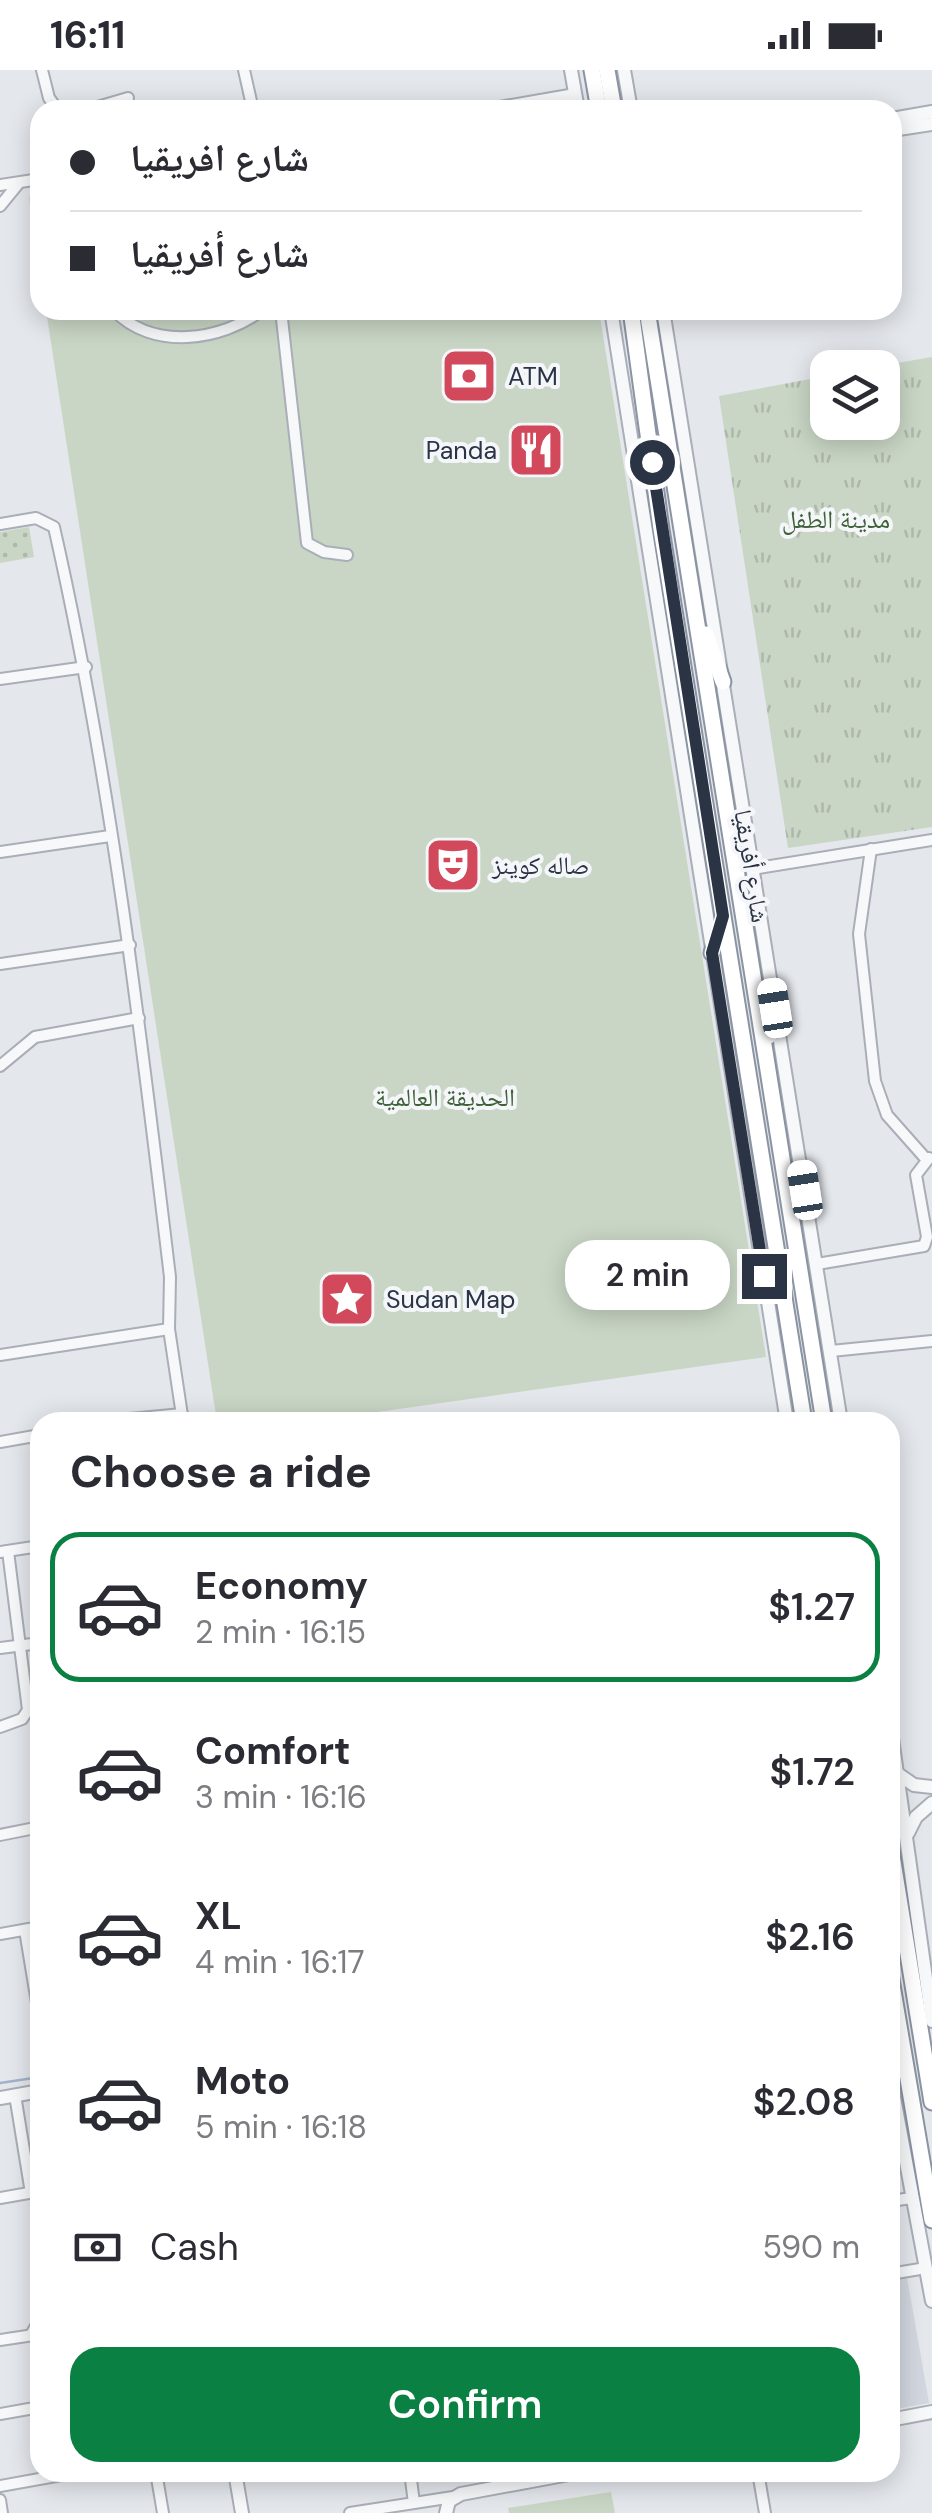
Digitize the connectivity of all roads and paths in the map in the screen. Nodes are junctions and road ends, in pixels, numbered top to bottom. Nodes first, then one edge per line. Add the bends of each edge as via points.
1 (42, 70) edge
2 (244, 70) edge
3 (571, 70) edge
4 (592, 70) edge
5 (608, 70) edge
6 (624, 70) edge
7 (575, 94) junction
8 (128, 98) dead end
9 (50, 100) edge
10 (121, 100) edge
11 (251, 100) edge
12 (540, 100) edge
13 (576, 100) edge
14 (597, 100) edge
15 (612, 100) edge
16 (628, 100) edge
17 (932, 112) edge
18 (902, 116) edge
19 (932, 124) edge
20 (902, 128) edge
21 (30, 180) edge
22 (22, 181) junction
23 (0, 185) edge
24 (0, 206) edge
25 (127, 320) edge
26 (244, 320) edge
27 (282, 320) edge
28 (612, 320) edge
29 (633, 320) edge
30 (649, 320) edge
31 (666, 320) edge
32 (0, 524) edge
33 (347, 556) dead end
34 (694, 598) junction
35 (86, 667) junction
36 (0, 679) edge
37 (724, 682) junction
38 (110, 836) junction
39 (932, 840) edge
40 (871, 849) junction
41 (0, 852) edge
42 (752, 870) junction
43 (723, 916) junction
44 (130, 945) junction
45 (712, 953) junction
46 (0, 964) edge
47 (775, 1008) junction
48 (139, 1018) junction
49 (767, 1050) junction
50 (0, 1066) edge
51 (929, 1158) edge
52 (795, 1232) junction
53 (776, 1248) junction
54 (817, 1264) junction
55 (800, 1268) junction
56 (780, 1274) junction
57 (169, 1329) junction
58 (932, 1341) edge
59 (831, 1351) junction
60 (0, 1354) edge
61 (181, 1412) edge
62 (785, 1412) edge
63 (802, 1412) edge
64 (822, 1412) edge
65 (840, 1412) edge
66 (30, 1436) edge
67 (0, 1442) edge
68 (30, 1547) edge
69 (4, 1551) edge
70 (30, 1644) edge
71 (22, 1645) junction
72 (0, 1648) edge
73 (0, 1726) edge
74 (900, 1775) edge
75 (932, 1787) edge
76 (900, 1789) edge
77 (932, 1803) edge
78 (30, 1829) edge
79 (0, 1835) edge
80 (907, 1840) junction
81 (900, 1905) edge
82 (30, 1929) edge
83 (25, 1930) junction
84 (0, 1934) edge
85 (30, 1960) edge
86 (932, 2021) edge
87 (900, 2033) edge
88 (7, 2096) edge
89 (932, 2102) edge
90 (900, 2137) edge
91 (904, 2148) junction
92 (922, 2164) junction
93 (30, 2172) edge
94 (30, 2193) edge
95 (0, 2198) edge
96 (912, 2198) junction
97 (900, 2200) edge
98 (932, 2220) edge
99 (926, 2268) junction
100 (900, 2272) edge
101 (932, 2301) edge
102 (30, 2335) edge
103 (0, 2340) edge
104 (30, 2409) edge
105 (932, 2412) edge
106 (0, 2414) edge
107 (900, 2418) edge
108 (30, 2481) edge
109 (158, 2482) edge
110 (237, 2482) edge
111 (411, 2482) edge
112 (530, 2482) edge
113 (760, 2482) edge
114 (0, 2486) edge
115 (454, 2497) junction
116 (0, 2500) edge
117 (414, 2503) junction
118 (2, 2513) edge
119 (163, 2513) edge
120 (242, 2513) edge
121 (350, 2513) edge
122 (446, 2513) edge
123 (765, 2513) edge

1 - 9 street
2 - 11 street
3 - 7 street
4 - 14 highway
5 - 15 highway
6 - 16 street
7 - 12 street
7 - 13 street
8 - 10 street
17 - 18 street
19 - 20 street
21 - 22 street
22 - 23 street
22 - 24 street
25 - 26 street via 176,337 220,333
27 - 33 street via 308,543
28 - 45 street, شارع أفريقيا
29 - 43 highway
30 - 34 highway
31 - 37 street, شارع أفريقيا
32 - 35 street via 36,518 54,527
34 - 37 highway
34 - 49 highway
35 - 36 street
35 - 38 street
37 - 42 street, شارع أفريقيا
38 - 41 street
38 - 44 street
39 - 40 street
40 - 42 street
40 - 51 street via 859,934 875,1080 887,1115
42 - 47 street, شارع أفريقيا
43 - 45 highway
43 - 53 highway
44 - 46 street
44 - 48 street
45 - 62 street, شارع أفريقيا
47 - 49 highway
47 - 54 street, شارع أفريقيا
48 - 50 street via 36,1038
48 - 57 street via 170,1277
49 - 52 highway
51 - 54 street via 916,1175 924,1246
52 - 53 highway
52 - 55 highway
53 - 56 highway
54 - 59 street, شارع أفريقيا
55 - 56 highway
55 - 64 highway
56 - 63 highway
57 - 60 street
57 - 61 street
58 - 59 street
59 - 65 street, شارع أفريقيا
66 - 67 street
68 - 69 street
69 - 71 street
70 - 71 street
71 - 72 street
71 - 73 street via 28,1710
74 - 75 street
76 - 80 street
77 - 80 street via 916,1817
78 - 79 street
80 - 86 street
81 - 89 highway
82 - 83 street
83 - 84 street
83 - 85 street
87 - 92 highway
88 - 93 street
90 - 91 street
91 - 92 highway
91 - 96 street
92 - 98 highway
94 - 95 street
96 - 97 street
96 - 99 street
99 - 100 street
99 - 101 street
102 - 103 street
104 - 106 street
105 - 107 street
108 - 114 street
109 - 119 street
110 - 120 street
111 - 117 street
112 - 115 street
113 - 123 street
115 - 117 street
115 - 122 street
116 - 118 street
117 - 121 street

